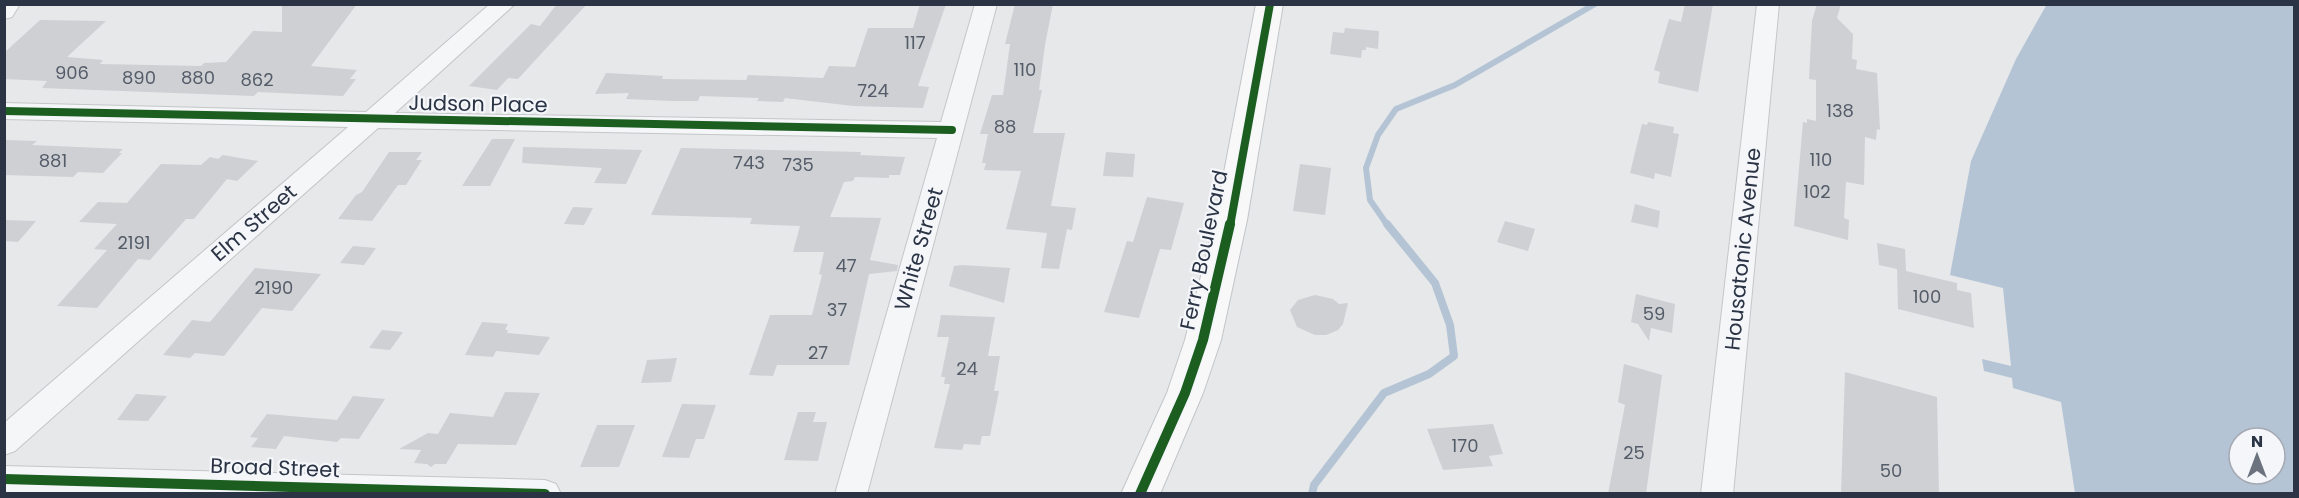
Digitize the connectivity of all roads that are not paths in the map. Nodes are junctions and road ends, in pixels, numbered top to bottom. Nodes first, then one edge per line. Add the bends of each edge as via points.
1 (9, 4) edge
2 (504, 4) edge
3 (986, 4) edge
4 (1270, 4) edge
5 (1768, 4) edge
6 (4, 12) edge
7 (4, 111) edge
8 (370, 120) junction
9 (952, 130) junction
10 (4, 442) edge
11 (4, 479) edge
12 (545, 494) edge
13 (851, 494) edge
14 (1140, 494) edge
15 (1717, 494) edge

1 - 6 street
2 - 8 street, Elm Street
3 - 9 street, White Street
4 - 14 main road, Ferry Boulevard via 1231,220 1203,340 1185,393
5 - 15 street, Housatonic Avenue
7 - 8 street, Judson Place
8 - 9 street, Judson Place
8 - 10 street, Elm Street
9 - 13 street, White Street
11 - 12 street, Broad Street

